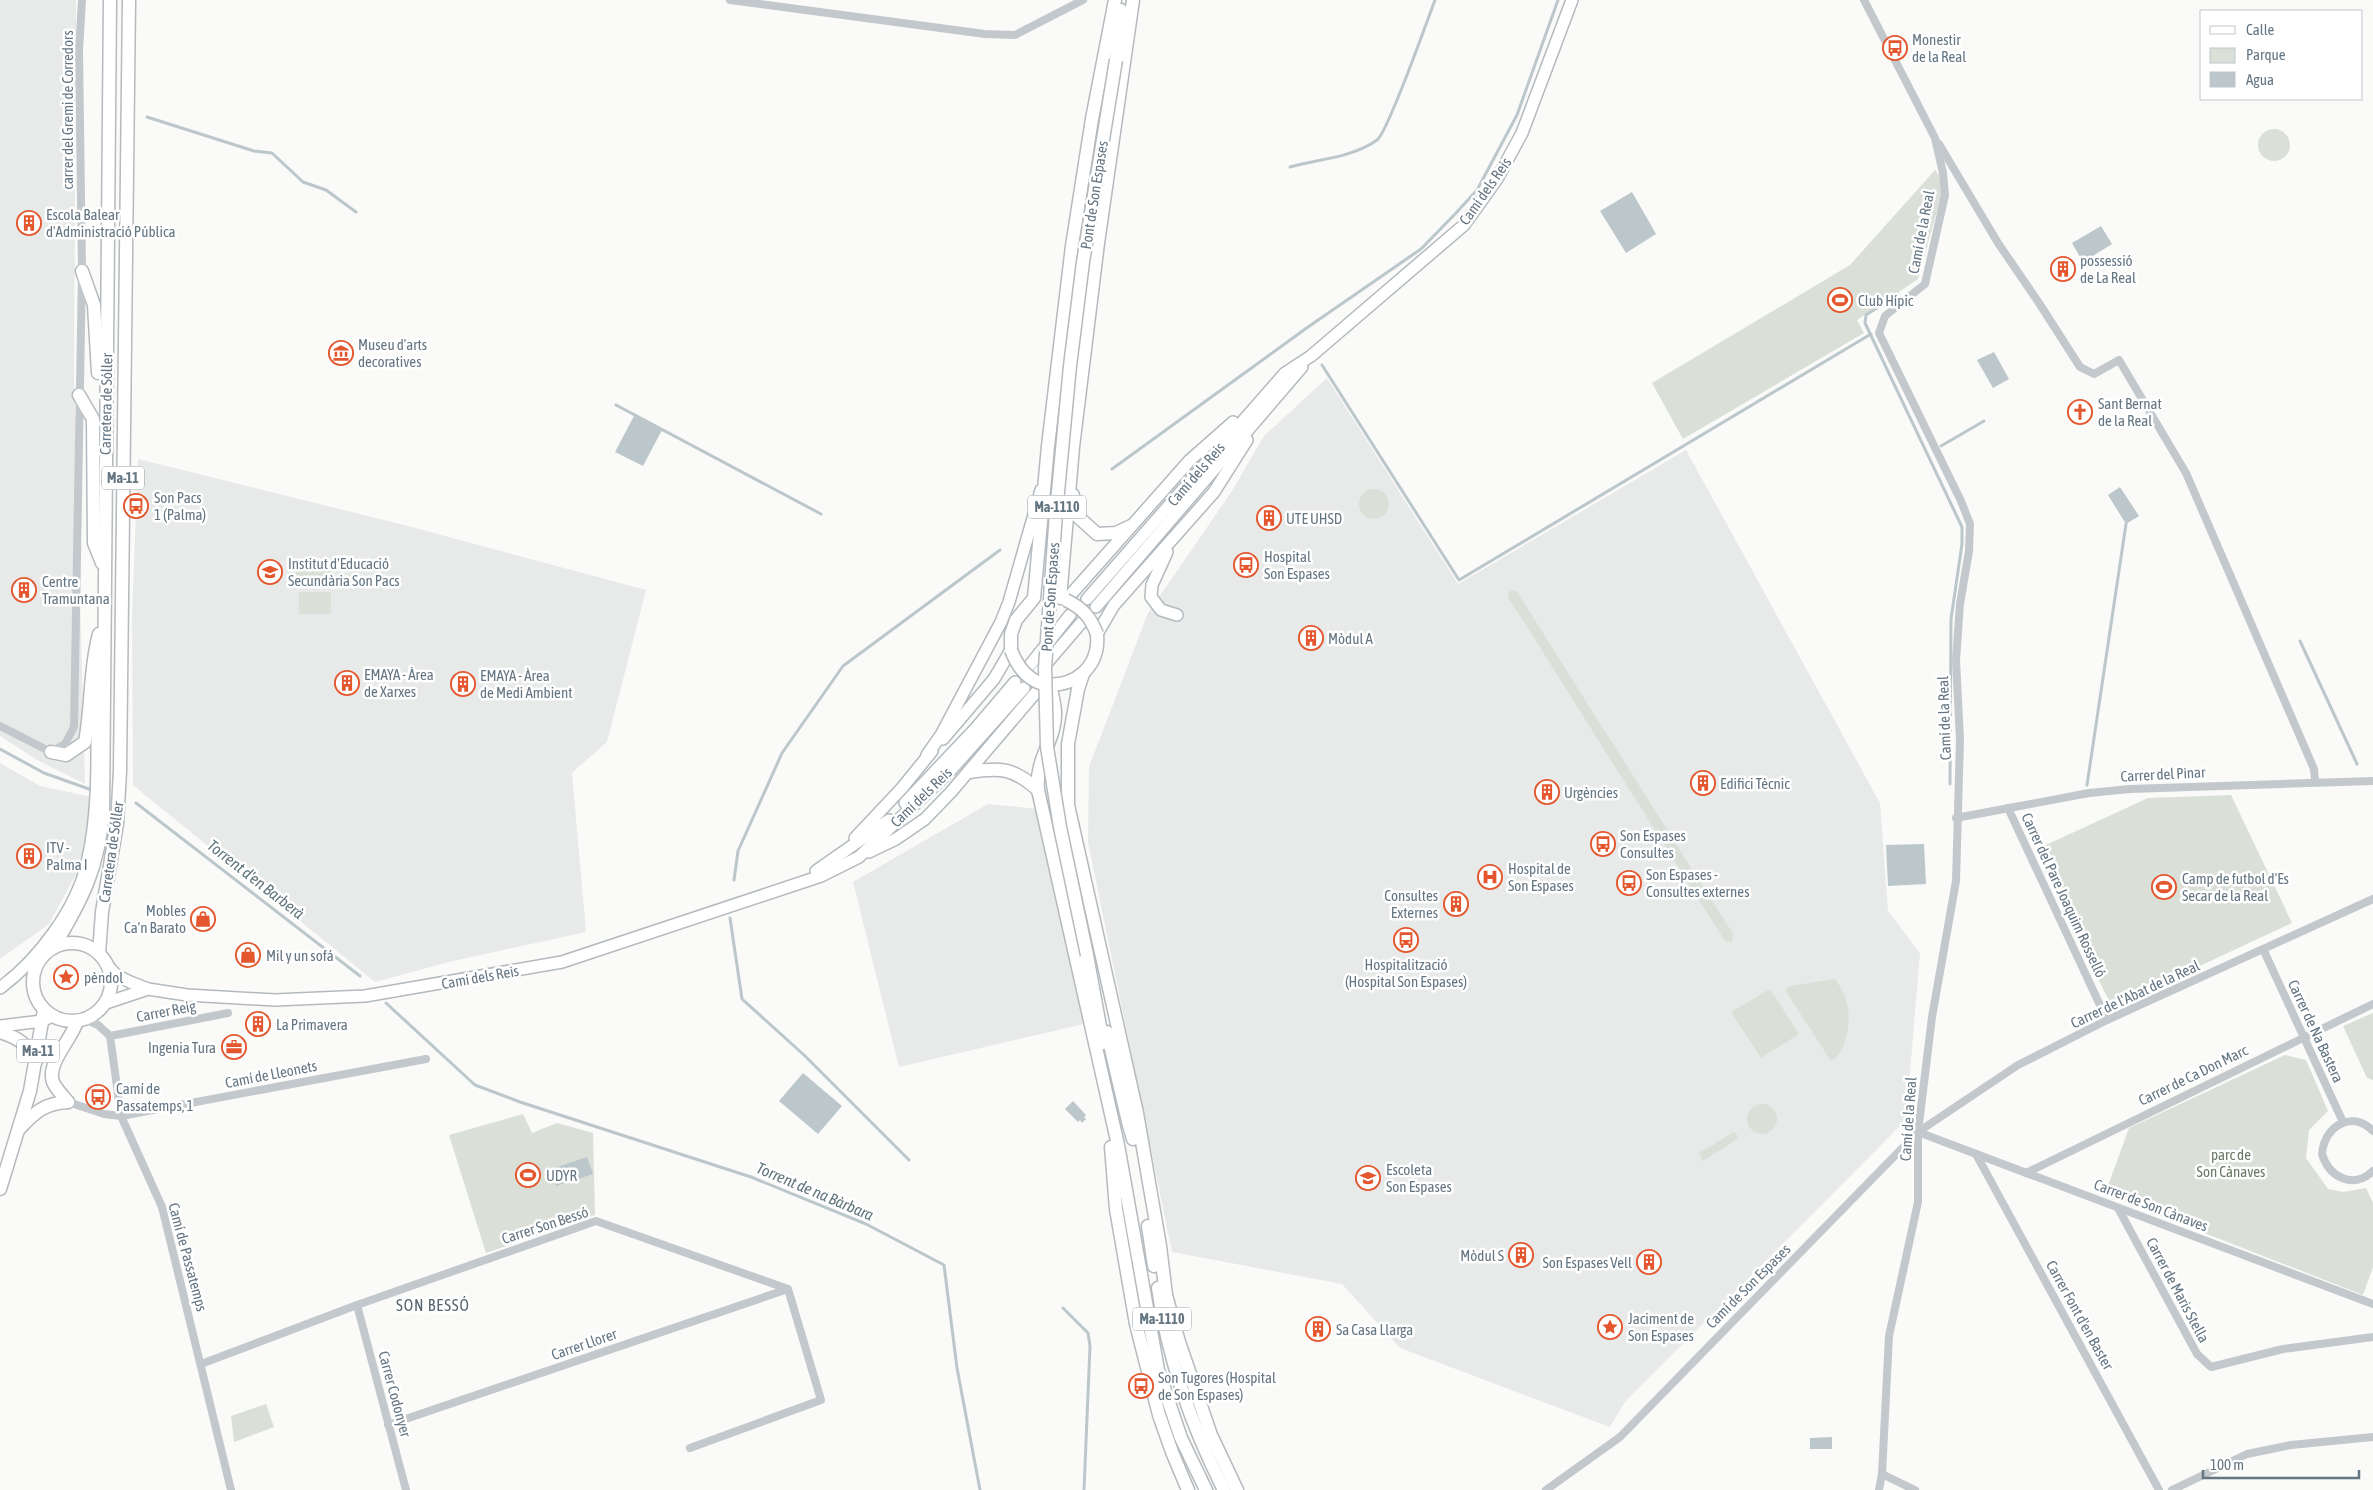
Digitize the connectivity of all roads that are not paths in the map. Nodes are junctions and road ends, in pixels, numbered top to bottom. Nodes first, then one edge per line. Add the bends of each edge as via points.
1 (82, 0) edge
2 (110, 0) edge
3 (129, 0) edge
4 (730, 0) edge
5 (1083, 0) edge
6 (1115, 0) edge
7 (1123, 0) edge
8 (1129, 0) edge
9 (1134, 0) edge
10 (1572, 0) edge
11 (1864, 0) edge
12 (1116, 60) junction
13 (1935, 138) junction
14 (82, 271) junction
15 (1311, 356) junction
16 (79, 395) junction
17 (1251, 410) junction
18 (106, 412) junction
19 (1254, 423) junction
20 (1073, 447) junction
21 (1046, 480) junction
22 (1131, 526) junction
23 (1176, 535) junction
24 (104, 568) junction
25 (1063, 599) junction
26 (1029, 606) junction
27 (104, 615) junction
28 (1070, 615) dead end
29 (1177, 615) dead end
30 (1081, 623) dead end
31 (1097, 634) junction
32 (1011, 650) junction
33 (1083, 674) junction
34 (1040, 677) junction
35 (0, 726) edge
36 (51, 752) junction
37 (927, 755) junction
38 (969, 772) junction
39 (2315, 781) junction
40 (2373, 781) edge
41 (1038, 790) junction
42 (2008, 808) junction
43 (1956, 818) junction
44 (858, 857) junction
45 (835, 859) junction
46 (800, 882) junction
47 (2373, 899) edge
48 (53, 948) junction
49 (2264, 951) junction
50 (1087, 955) junction
51 (42, 957) junction
52 (102, 959) junction
53 (1108, 987) junction
54 (0, 988) edge
55 (148, 989) junction
56 (0, 996) edge
57 (106, 1003) junction
58 (2373, 1004) edge
59 (228, 1013) dead end
60 (46, 1016) junction
61 (78, 1020) junction
62 (2107, 1020) junction
63 (0, 1026) edge
64 (0, 1032) edge
65 (110, 1036) junction
66 (2303, 1037) junction
67 (426, 1059) dead end
68 (36, 1061) junction
69 (30, 1091) junction
70 (1106, 1094) junction
71 (68, 1102) junction
72 (121, 1116) junction
73 (2343, 1122) junction
74 (19, 1130) junction
75 (2373, 1131) edge
76 (1918, 1132) junction
77 (1134, 1138) junction
78 (1118, 1145) junction
79 (1976, 1154) junction
80 (2026, 1173) junction
81 (2371, 1173) edge
82 (2373, 1183) edge
83 (0, 1190) edge
84 (2118, 1208) junction
85 (788, 1289) junction
86 (2373, 1304) edge
87 (357, 1305) junction
88 (2373, 1337) edge
89 (202, 1364) junction
90 (388, 1425) junction
91 (2373, 1437) edge
92 (690, 1448) dead end
93 (1882, 1474) junction
94 (231, 1490) edge
95 (406, 1490) edge
96 (1188, 1490) edge
97 (1206, 1490) edge
98 (1224, 1490) edge
99 (1237, 1490) edge
100 (1546, 1490) edge
101 (1878, 1490) edge
102 (1915, 1490) edge
103 (2159, 1490) edge
104 (2172, 1490) edge

1 - 14 street, carrer del Gremi de Corredors via 79,51
2 - 18 main road, Carretera de Sóller / Ma-11
3 - 52 main road, Carretera de Sóller / Ma-11 via 120,771 118,824 102,912
4 - 5 street via 985,34 1015,35
6 - 21 main road, Ma-1110 via 1072,246
7 - 12 main road, Ma-1110
8 - 12 main road, Ma-1110
9 - 20 main road, Ma-1110 via 1098,243
10 - 15 street, Camí dels Reis via 1522,133 1497,179 1464,225
11 - 13 street, Camí de la Real
12 - 50 main road, Pont de Son Espases / Ma-1110, bridge via 1083,262 1070,366 1045,668 1047,747 1060,828
13 - 39 street via 1998,244 2080,367 2094,374 2119,360 2186,473 2314,769
13 - 43 street, Camí de la Real via 1945,195 1925,284 1885,316 1879,333 1970,524 1956,660 1960,740
14 - 16 street, carrer del Gremi de Corredors
14 - 18 main road via 94,306 99,392
15 - 17 street, Camí dels Reis via 1285,373
15 - 19 street, Camí dels Reis
16 - 24 main road via 92,418 94,543
16 - 36 street, carrer del Gremi de Corredors via 74,727 65,744
17 - 19 street, Camí dels Reis via 1091,603
17 - 22 street via 1190,460
18 - 24 main road, Carretera de Sóller / Ma-11
19 - 23 street via 1246,442 1214,492
20 - 22 main road via 1076,515 1097,534 1116,533
20 - 25 main road, Ma-1110
21 - 26 main road, Ma-1110 via 1034,598
21 - 37 street via 1001,622 941,735
22 - 25 street
23 - 29 street via 1152,585 1151,597 1161,610
23 - 31 street via 1114,605
24 - 27 main road, Carretera de Sóller / Ma-11
25 - 26 main road via 1046,599
25 - 31 main road, bridge via 1080,607 1091,619
26 - 32 main road, Ma-1110 via 1016,620 1011,634
27 - 36 main road via 92,662 86,742 66,755
27 - 48 main road, Carretera de Sóller / Ma-11 via 101,838 95,865 80,902
27 - 54 street via 97,656 95,807 87,864 80,885 52,936 21,973
28 - 34 street
30 - 34 street
31 - 33 main road, Ma-1110 via 1096,654
32 - 34 main road, bridge via 1016,664 1027,676 1034,682
32 - 37 street via 989,686
33 - 34 main road via 1072,682
33 - 53 main road, Ma-1110 via 1068,744 1068,806
34 - 38 street
34 - 41 main road, Ma-1110 via 1056,713 1038,765
35 - 36 street
37 - 45 street via 902,788
38 - 41 main road via 990,768 1011,771
38 - 44 street via 925,819 896,839
39 - 40 street, Carrer del Pinar
39 - 42 street, Carrer del Pinar via 2130,789
41 - 70 main road, Ma-1110
42 - 43 street, Carrer del Pinar
42 - 62 street, Carrer del Pare Joaquim Rosselló
43 - 76 street, Camí de la Real via 1956,881 1932,1017
44 - 45 street, Camí dels Reis via 950,771 1020,685 888,820
44 - 46 street, Camí dels Reis via 821,876
45 - 46 street, Camí dels Reis
46 - 55 street, Camí dels Reis via 562,962 440,984 365,996 275,1000
47 - 49 street, Carrer de l'Abat de la Real
48 - 51 main road, Ma-11
48 - 52 main road via 77,944 88,947
49 - 62 street, Carrer de l'Abat de la Real
49 - 66 street, Carrer de Na Bastera
50 - 77 main road, Ma-1110
50 - 78 main road, Ma-1110 via 1112,1089
51 - 56 street via 15,986
51 - 60 main road, Ma-11 via 33,978 33,990
52 - 55 street via 116,975
52 - 57 main road, Ma-11 via 110,976
53 - 77 main road, Ma-1110
53 - 99 main road via 1137,1113 1166,1295 1211,1435
55 - 57 street
57 - 61 main road, Ma-11
58 - 66 street, Carrer de Ca Don Marc
59 - 65 street, Carrer Reig
60 - 61 main road, Ma-11
60 - 63 street
60 - 68 main road, Ma-11
61 - 65 street via 98,1025
61 - 69 main road, Ma-11 via 56,1046 44,1072
61 - 71 main road via 52,1074 55,1086
62 - 76 street, Carrer de l'Abat de la Real via 2018,1065
64 - 68 main road via 20,1039
65 - 72 street, Camí de Passatemps
66 - 73 street, Carrer de Na Bastera
66 - 80 street, Carrer de Ca Don Marc
67 - 72 street, Camí de Lleonets
68 - 69 main road, Ma-11
69 - 74 main road, Ma-11
70 - 78 main road, Ma-1110
70 - 96 main road via 1116,1209 1136,1324 1159,1415
71 - 72 street
71 - 74 main road via 46,1104
72 - 89 street, Camí de Passatemps via 162,1207
73 - 75 street via 2362,1123
73 - 81 street via 2327,1134 2322,1154 2325,1164 2340,1178 2360,1180
74 - 83 main road, Ma-11
76 - 79 street, Carrer de Son Cànaves
76 - 93 street, Camí de la Real via 1918,1202 1889,1336
76 - 100 street, Camí de Son Espases via 1620,1437
77 - 98 main road, Ma-1110 via 1162,1321 1194,1429
78 - 97 main road, Ma-1110 via 1158,1370 1181,1438
79 - 80 street, Carrer de Son Cànaves
79 - 103 street, Carrer Font d'en Baster
80 - 84 street, Carrer de Son Cànaves
81 - 82 street
84 - 86 street, Carrer de Son Cànaves
84 - 88 street, Carrer de Maris Stella via 2197,1354 2211,1367 2283,1349
85 - 87 street, Carrer Son Bessó via 596,1221
85 - 90 street, Carrer Llorer
85 - 92 street via 821,1400
87 - 89 street, Carrer Son Bessó
87 - 90 street, Carrer Codonyer
89 - 94 street, Camí de Passatemps
90 - 95 street, Carrer Codonyer
91 - 104 street via 2290,1445 2247,1454
93 - 101 street, Camí de la Real
93 - 102 street

